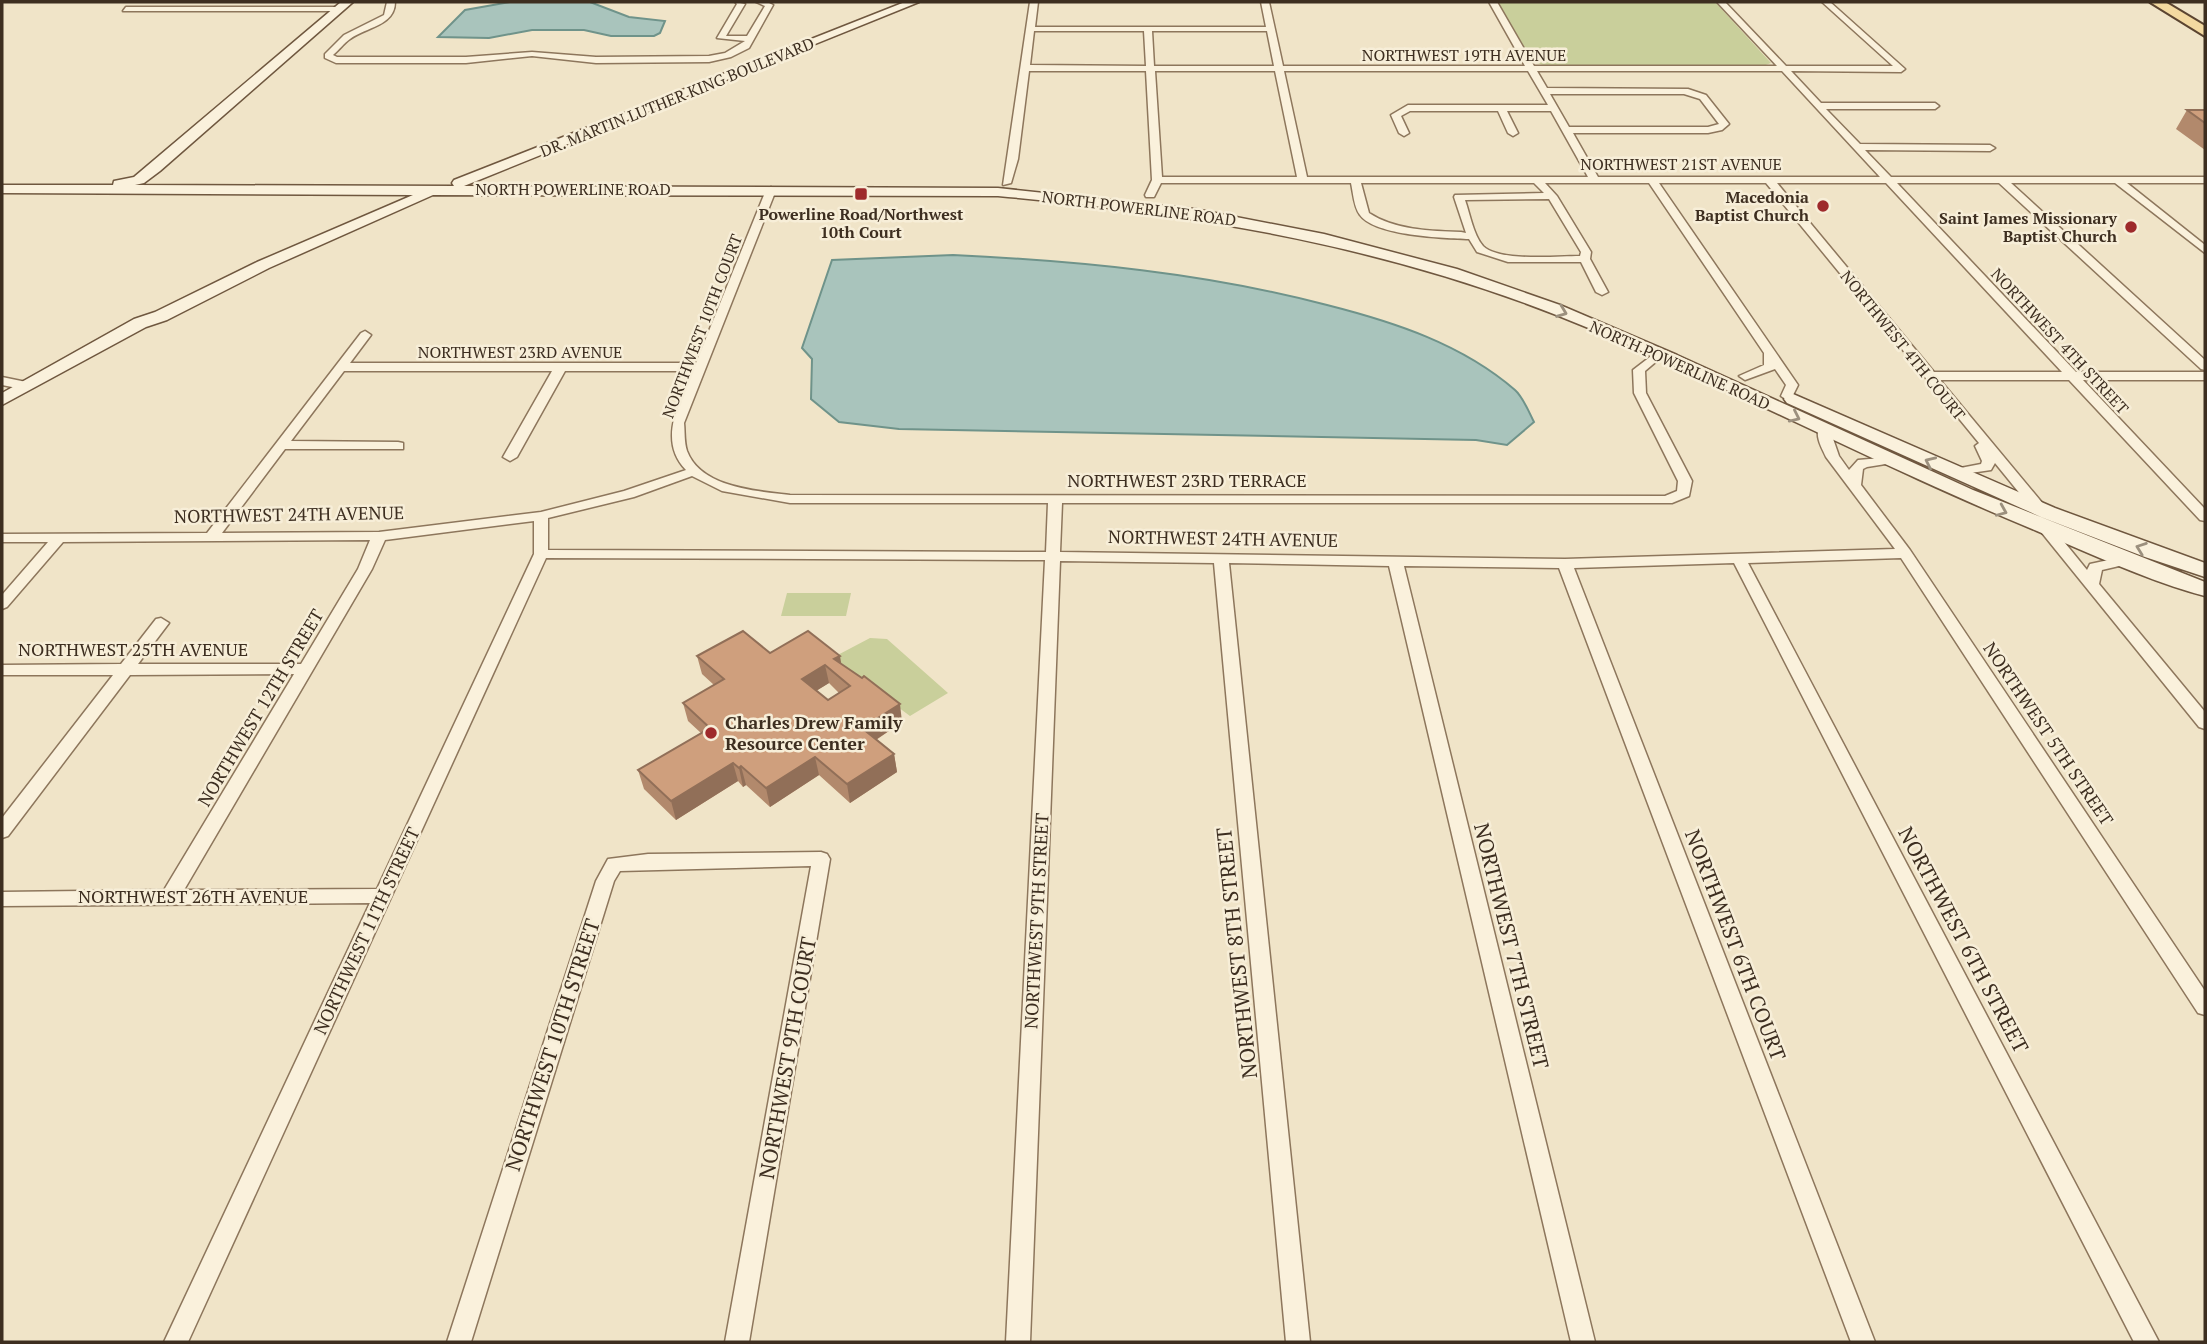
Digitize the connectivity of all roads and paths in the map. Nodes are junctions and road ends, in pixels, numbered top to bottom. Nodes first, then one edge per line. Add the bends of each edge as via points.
1 (391, 2) edge
2 (684, 2) edge
3 (698, 2) edge
4 (739, 2) edge
5 (760, 2) edge
6 (893, 2) edge
7 (915, 2) edge
8 (1034, 2) edge
9 (1265, 2) edge
10 (1493, 2) edge
11 (1721, 2) edge
12 (1826, 2) edge
13 (2156, 2) edge
14 (2168, 2) edge
15 (2178, 2) edge
16 (342, 6) edge
17 (126, 9) dead end
18 (2205, 18) edge
19 (1031, 29) junction
20 (1148, 29) junction
21 (1271, 29) junction
22 (2205, 32) edge
23 (750, 39) junction
24 (1026, 68) junction
25 (1531, 68) junction
26 (1152, 69) junction
27 (1279, 69) junction
28 (1783, 69) junction
29 (1544, 91) junction
30 (1818, 106) junction
31 (1935, 106) dead end
32 (1501, 108) junction
33 (1554, 108) junction
34 (1567, 130) junction
35 (1404, 133) dead end
36 (1513, 133) dead end
37 (178, 146) junction
38 (1855, 147) junction
39 (1990, 148) dead end
40 (474, 178) junction
41 (2, 179) edge
42 (181, 179) joint
43 (112, 180) junction
44 (829, 180) junction
45 (1157, 180) junction
46 (1303, 180) junction
47 (1355, 180) junction
48 (1537, 180) junction
49 (1549, 180) junction
50 (1595, 180) junction
51 (1652, 180) junction
52 (1769, 180) junction
53 (1886, 180) junction
54 (2002, 180) junction
55 (2117, 180) junction
56 (2205, 180) edge
57 (1006, 183) junction
58 (441, 184) junction
59 (136, 185) junction
60 (2, 189) edge
61 (771, 190) junction
62 (1552, 196) junction
63 (1145, 200) junction
64 (1472, 236) junction
65 (2205, 250) edge
66 (1417, 257) junction
67 (1585, 259) junction
68 (1602, 292) dead end
69 (162, 316) junction
70 (365, 335) dead end
71 (1770, 353) junction
72 (1659, 354) junction
73 (2205, 366) edge
74 (340, 367) junction
75 (560, 368) junction
76 (701, 368) junction
77 (2072, 375) junction
78 (1928, 376) junction
79 (2205, 376) edge
80 (2, 381) edge
81 (1739, 382) junction
82 (27, 386) junction
83 (1787, 396) junction
84 (2, 400) edge
85 (2, 414) edge
86 (1824, 430) junction
87 (1881, 439) junction
88 (1981, 440) junction
89 (281, 445) junction
90 (398, 446) dead end
91 (510, 457) dead end
92 (1887, 460) junction
93 (695, 471) junction
94 (1955, 473) junction
95 (1855, 484) junction
96 (1055, 501) junction
97 (2039, 508) junction
98 (541, 516) junction
99 (2205, 517) edge
100 (2047, 530) junction
101 (212, 536) junction
102 (379, 536) junction
103 (2, 538) edge
104 (58, 538) junction
105 (1905, 553) junction
106 (541, 554) junction
107 (1053, 556) junction
108 (1221, 559) junction
109 (1738, 559) junction
110 (1395, 560) junction
111 (2127, 560) junction
112 (1565, 564) junction
113 (2205, 570) edge
114 (2172, 577) junction
115 (2092, 583) junction
116 (2205, 583) edge
117 (2205, 589) edge
118 (2, 604) edge
119 (161, 622) dead end
120 (307, 669) junction
121 (2, 670) edge
122 (125, 670) junction
123 (2205, 723) edge
124 (2, 831) edge
125 (735, 860) joint
126 (383, 896) junction
127 (170, 897) junction
128 (2, 899) edge
129 (2205, 1007) edge
130 (176, 1342) edge
131 (459, 1342) edge
132 (737, 1342) edge
133 (1018, 1342) edge
134 (1297, 1342) edge
135 (1583, 1342) edge
136 (1863, 1342) edge
137 (2147, 1342) edge

1 - 23 street via 387,17 347,37 328,57 466,60 539,54 586,60 687,60 728,55
2 - 3 street
4 - 23 street via 721,38
5 - 23 street via 769,5
6 - 58 main road, DR. MARTIN LUTHER KING BOULEVARD
7 - 40 main road, DR. MARTIN LUTHER KING BOULEVARD
8 - 19 street
9 - 21 street
10 - 25 street
11 - 28 street, NORTHWEST 4TH STREET
12 - 28 street, NORTHWEST 19TH AVENUE via 1901,69
13 - 22 main road
14 - 18 main road
15 - 18 main road
16 - 17 street
16 - 37 main road
19 - 20 street
19 - 24 street
20 - 21 street
20 - 26 street
21 - 27 street
24 - 26 street, NORTHWEST 19TH AVENUE
24 - 57 street
25 - 27 street, NORTHWEST 19TH AVENUE
25 - 28 street, NORTHWEST 19TH AVENUE
25 - 29 street
26 - 27 street, NORTHWEST 19TH AVENUE
26 - 45 street
27 - 46 street
28 - 30 street, NORTHWEST 4TH STREET
29 - 33 street
29 - 34 street via 1685,91 1703,97 1724,124 1719,128
30 - 31 street
30 - 38 street, NORTHWEST 4TH STREET
32 - 33 street
32 - 35 street via 1408,108 1396,115
32 - 36 street
33 - 34 street
34 - 50 street
37 - 43 main road
37 - 59 main road
38 - 39 street
38 - 53 street, NORTHWEST 4TH STREET
40 - 44 main road, NORTH POWERLINE ROAD
40 - 58 main road, NORTH POWERLINE ROAD
41 - 43 main road, NORTH POWERLINE ROAD
42 - 58 main road, NORTH POWERLINE ROAD
42 - 59 main road
43 - 59 main road, NORTH POWERLINE ROAD
44 - 57 main road, NORTH POWERLINE ROAD
44 - 61 main road
45 - 46 street, NORTHWEST 21ST AVENUE
45 - 63 street
46 - 47 street, NORTHWEST 21ST AVENUE
47 - 48 street, NORTHWEST 21ST AVENUE
47 - 64 street via 1369,219 1430,234
48 - 49 street, NORTHWEST 21ST AVENUE
48 - 62 street
49 - 50 street, NORTHWEST 21ST AVENUE
49 - 62 street
50 - 51 street, NORTHWEST 21ST AVENUE
51 - 52 street, NORTHWEST 21ST AVENUE
51 - 71 street
52 - 53 street, NORTHWEST 21ST AVENUE
52 - 78 street, NORTHWEST 4TH COURT
53 - 54 street, NORTHWEST 21ST AVENUE
53 - 77 street, NORTHWEST 4TH STREET
54 - 55 street, NORTHWEST 21ST AVENUE
54 - 73 street
55 - 56 street, NORTHWEST 21ST AVENUE
55 - 65 street
57 - 63 main road, NORTH POWERLINE ROAD
58 - 59 main road, NORTH POWERLINE ROAD
58 - 61 main road, NORTH POWERLINE ROAD
58 - 69 main road, DR. MARTIN LUTHER KING BOULEVARD
59 - 60 main road, NORTH POWERLINE ROAD
61 - 63 main road, NORTH POWERLINE ROAD via 998,192 1111,202
61 - 76 street, NORTHWEST 10TH COURT
62 - 64 street via 1459,197
62 - 67 street via 1586,252
63 - 66 main road, NORTH POWERLINE ROAD
63 - 66 main road, NORTH POWERLINE ROAD via 1174,199 1315,224
64 - 67 street via 1481,250 1508,259
66 -> 72 main road, NORTH POWERLINE ROAD
66 - 81 main road, NORTH POWERLINE ROAD via 1452,261 1602,313
67 - 68 street
69 - 82 main road, DR. MARTIN LUTHER KING BOULEVARD via 140,323
69 - 85 main road, DR. MARTIN LUTHER KING BOULEVARD
70 - 74 street
71 - 81 street via 1770,367
71 - 83 street via 1792,385
72 - 81 main road, NORTH POWERLINE ROAD
72 - 96 street, NORTHWEST 23RD TERRACE via 1639,370 1637,381 1685,481 1684,493 1668,500
74 - 75 street, NORTHWEST 23RD AVENUE
74 - 89 street
75 - 76 street, NORTHWEST 23RD AVENUE
75 - 91 street
76 - 93 street, NORTHWEST 10TH COURT via 678,423 680,452
77 - 78 street
77 - 79 street
77 - 99 street, NORTHWEST 4TH STREET
78 - 88 street, NORTHWEST 4TH COURT
80 - 82 street
81 - 83 main road, NORTH POWERLINE ROAD
81 -> 86 main road, NORTH POWERLINE ROAD
82 - 84 main road, DR. MARTIN LUTHER KING BOULEVARD
83 - 87 main road, NORTH POWERLINE ROAD
86 - 87 main road
86 - 92 main road, NORTH POWERLINE ROAD
86 - 95 street, NORTHWEST 5TH STREET via 1833,457
94 -> 87 main road, NORTH POWERLINE ROAD
88 - 94 street via 1989,461 1986,467
88 - 97 street, NORTHWEST 4TH COURT
89 - 90 street
89 - 101 street
92 - 95 street via 1856,468
92 -> 100 main road, NORTH POWERLINE ROAD
93 - 96 street, NORTHWEST 23RD TERRACE via 738,493 790,499
93 - 98 street, NORTHWEST 24TH AVENUE via 629,494
94 - 97 main road, NORTH POWERLINE ROAD
95 - 105 street, NORTHWEST 5TH STREET
96 - 107 street, NORTHWEST 9TH STREET
113 -> 97 main road, NORTH POWERLINE ROAD
98 - 102 street, NORTHWEST 24TH AVENUE
98 - 106 street, NORTHWEST 11TH STREET
100 - 111 main road, NORTH POWERLINE ROAD
100 - 115 street
101 - 102 street, NORTHWEST 24TH AVENUE
101 - 104 street, NORTHWEST 24TH AVENUE
102 - 120 street, NORTHWEST 12TH STREET
103 - 104 street, NORTHWEST 24TH AVENUE
104 - 118 street
105 - 109 street, NORTHWEST 24TH AVENUE
105 - 129 street, NORTHWEST 5TH STREET
106 - 107 street, NORTHWEST 24TH AVENUE
106 - 126 street, NORTHWEST 11TH STREET
107 - 108 street, NORTHWEST 24TH AVENUE
107 - 133 street, NORTHWEST 9TH STREET
108 - 110 street, NORTHWEST 24TH AVENUE
108 - 134 street, NORTHWEST 8TH STREET
109 - 112 street, NORTHWEST 24TH AVENUE
109 - 137 street, NORTHWEST 6TH STREET
110 - 112 street, NORTHWEST 24TH AVENUE
110 - 135 street, NORTHWEST 7TH STREET
111 - 114 main road, NORTH POWERLINE ROAD
111 - 115 street via 2095,567
112 - 136 street, NORTHWEST 6TH COURT
114 - 116 main road
114 - 117 main road, NORTH POWERLINE ROAD
115 - 123 street
119 - 122 street
120 - 122 street, NORTHWEST 25TH AVENUE
120 - 127 street, NORTHWEST 12TH STREET
121 - 122 street, NORTHWEST 25TH AVENUE
122 - 124 street
125 - 131 street, NORTHWEST 10TH STREET via 614,864 604,881
125 - 132 street, NORTHWEST 9TH COURT via 821,859
126 - 127 street, NORTHWEST 26TH AVENUE
126 - 130 street, NORTHWEST 11TH STREET
127 - 128 street, NORTHWEST 26TH AVENUE

